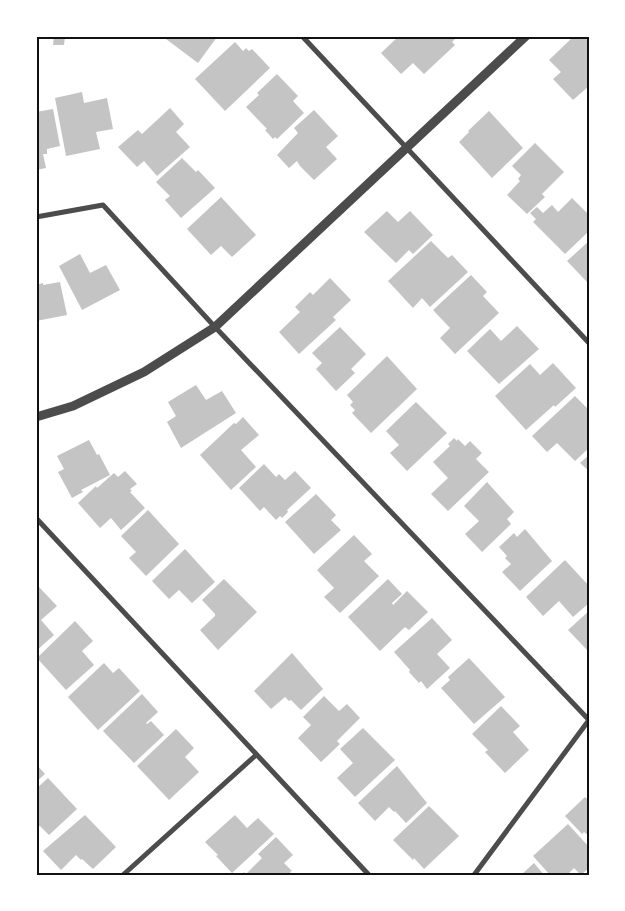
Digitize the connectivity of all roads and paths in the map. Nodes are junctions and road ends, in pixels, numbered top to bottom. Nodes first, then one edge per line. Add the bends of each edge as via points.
1 (302, 36) edge
2 (526, 36) edge
3 (406, 148) junction
4 (36, 218) edge
5 (215, 327) junction
6 (589, 343) edge
7 (36, 416) edge
8 (36, 518) edge
9 (589, 720) edge
10 (256, 755) junction
11 (123, 875) edge
12 (369, 875) edge
13 (474, 875) edge

1 - 3 street
2 - 3 street
3 - 5 street
3 - 6 street
4 - 5 street via 103,205
5 - 7 street via 144,372 74,406
5 - 9 street
8 - 10 street
9 - 13 street
10 - 11 street
10 - 12 street

